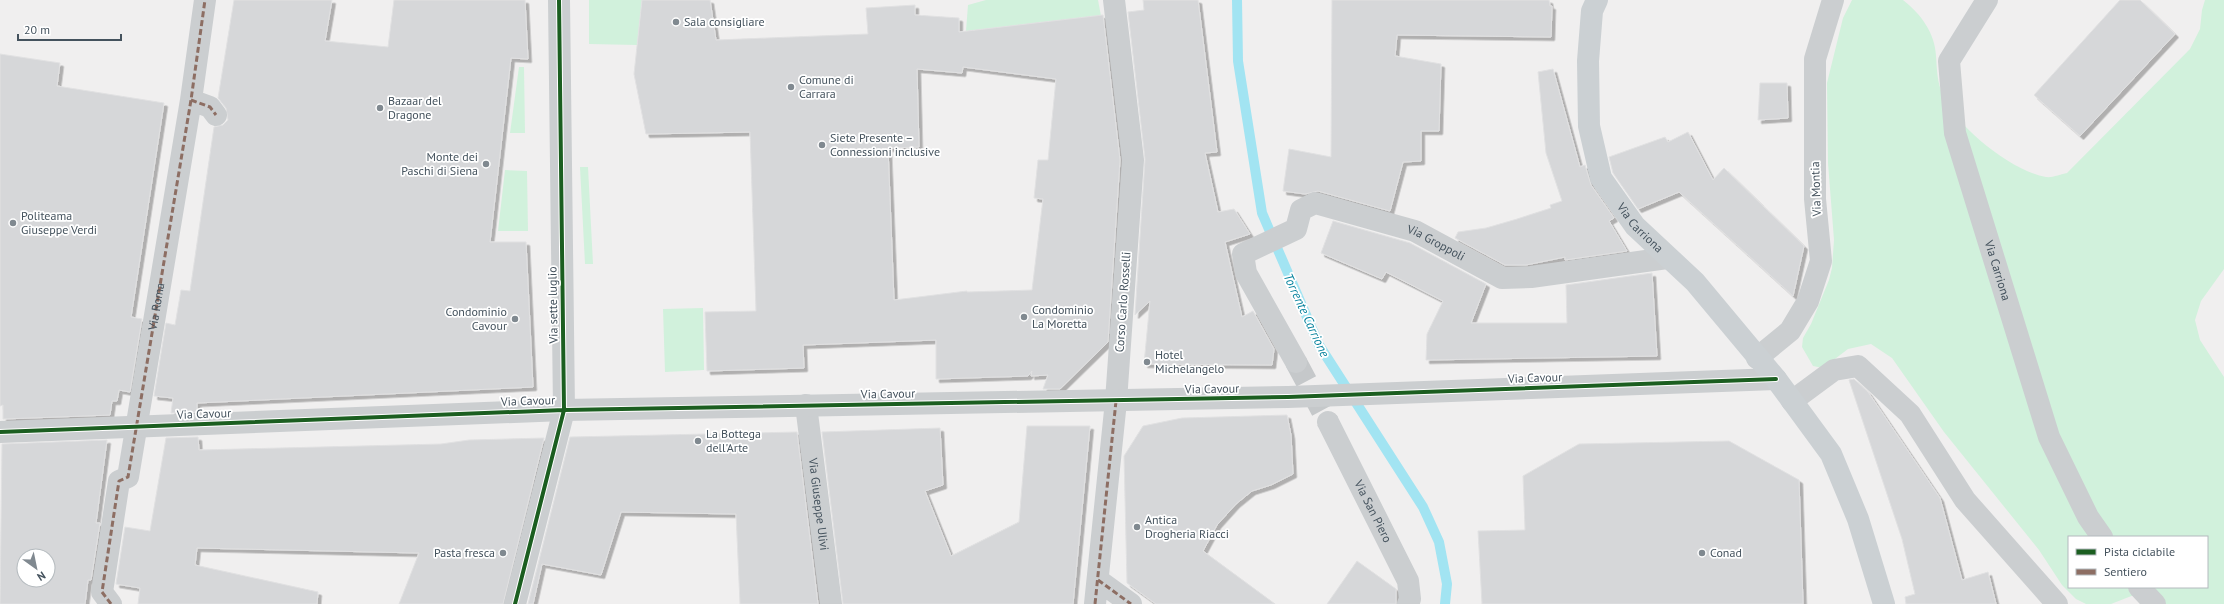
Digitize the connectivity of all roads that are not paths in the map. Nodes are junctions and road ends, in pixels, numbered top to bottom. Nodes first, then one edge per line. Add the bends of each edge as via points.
1 (205, 0) edge
2 (559, 0) edge
3 (1114, 0) edge
4 (1833, 0) edge
5 (1987, 0) edge
6 (1591, 4) edge
7 (191, 100) junction
8 (216, 115) dead end
9 (1667, 258) junction
10 (1758, 358) junction
11 (1296, 362) tunnel mouth
12 (1776, 379) junction
13 (1792, 401) junction
14 (1116, 402) junction
15 (806, 405) junction
16 (564, 410) junction
17 (1328, 422) tunnel mouth
18 (136, 427) junction
19 (0, 432) edge
20 (2101, 536) edge
21 (1098, 580) junction
22 (2140, 588) edge
23 (111, 604) edge
24 (514, 604) edge
25 (831, 604) edge
26 (1095, 604) edge
27 (1131, 604) edge
28 (1408, 604) edge
29 (1884, 604) edge
30 (2056, 604) edge
31 (2155, 604) edge

1 - 7 street, Via Roma
2 - 16 street, Via sette luglio
3 - 14 street, Corso Carlo Rosselli via 1133,160
4 - 10 street, Via Montia via 1815,59 1815,199 1821,261 1808,301 1790,331
5 - 20 street, Via Carriona via 1949,61 1955,134 2049,437 2088,517
6 - 9 main road, Via Carriona via 1588,61 1590,126 1601,178 1635,226
7 - 8 street via 210,107
7 - 18 street, Via Roma
9 - 10 main road, Via Carriona via 1695,282
9 - 11 street, Via Groppoli via 1531,277 1502,278 1415,231 1315,203 1301,210 1296,229 1245,264
10 - 12 main road, Via Carriona
12 - 13 main road, Via Carriona
12 - 14 street, Via Cavour
13 - 29 main road, Via Carriona via 1831,454 1858,519
13 - 30 street via 1834,370 1858,366 1910,414 1965,500
14 - 15 street, Via Cavour
14 - 21 street, Corso Carlo Rosselli
15 - 16 street, Via Cavour
15 - 25 street, Via Giuseppe Ulivi
16 - 18 street, Via Cavour
16 - 24 street, Via sette luglio
17 - 28 street, Via San Piero via 1408,581
18 - 19 street, Via Cavour
18 - 23 street, Via Roma via 128,477 119,481 102,592
21 - 26 street, Corso Carlo Rosselli
21 - 27 street
22 - 31 street

